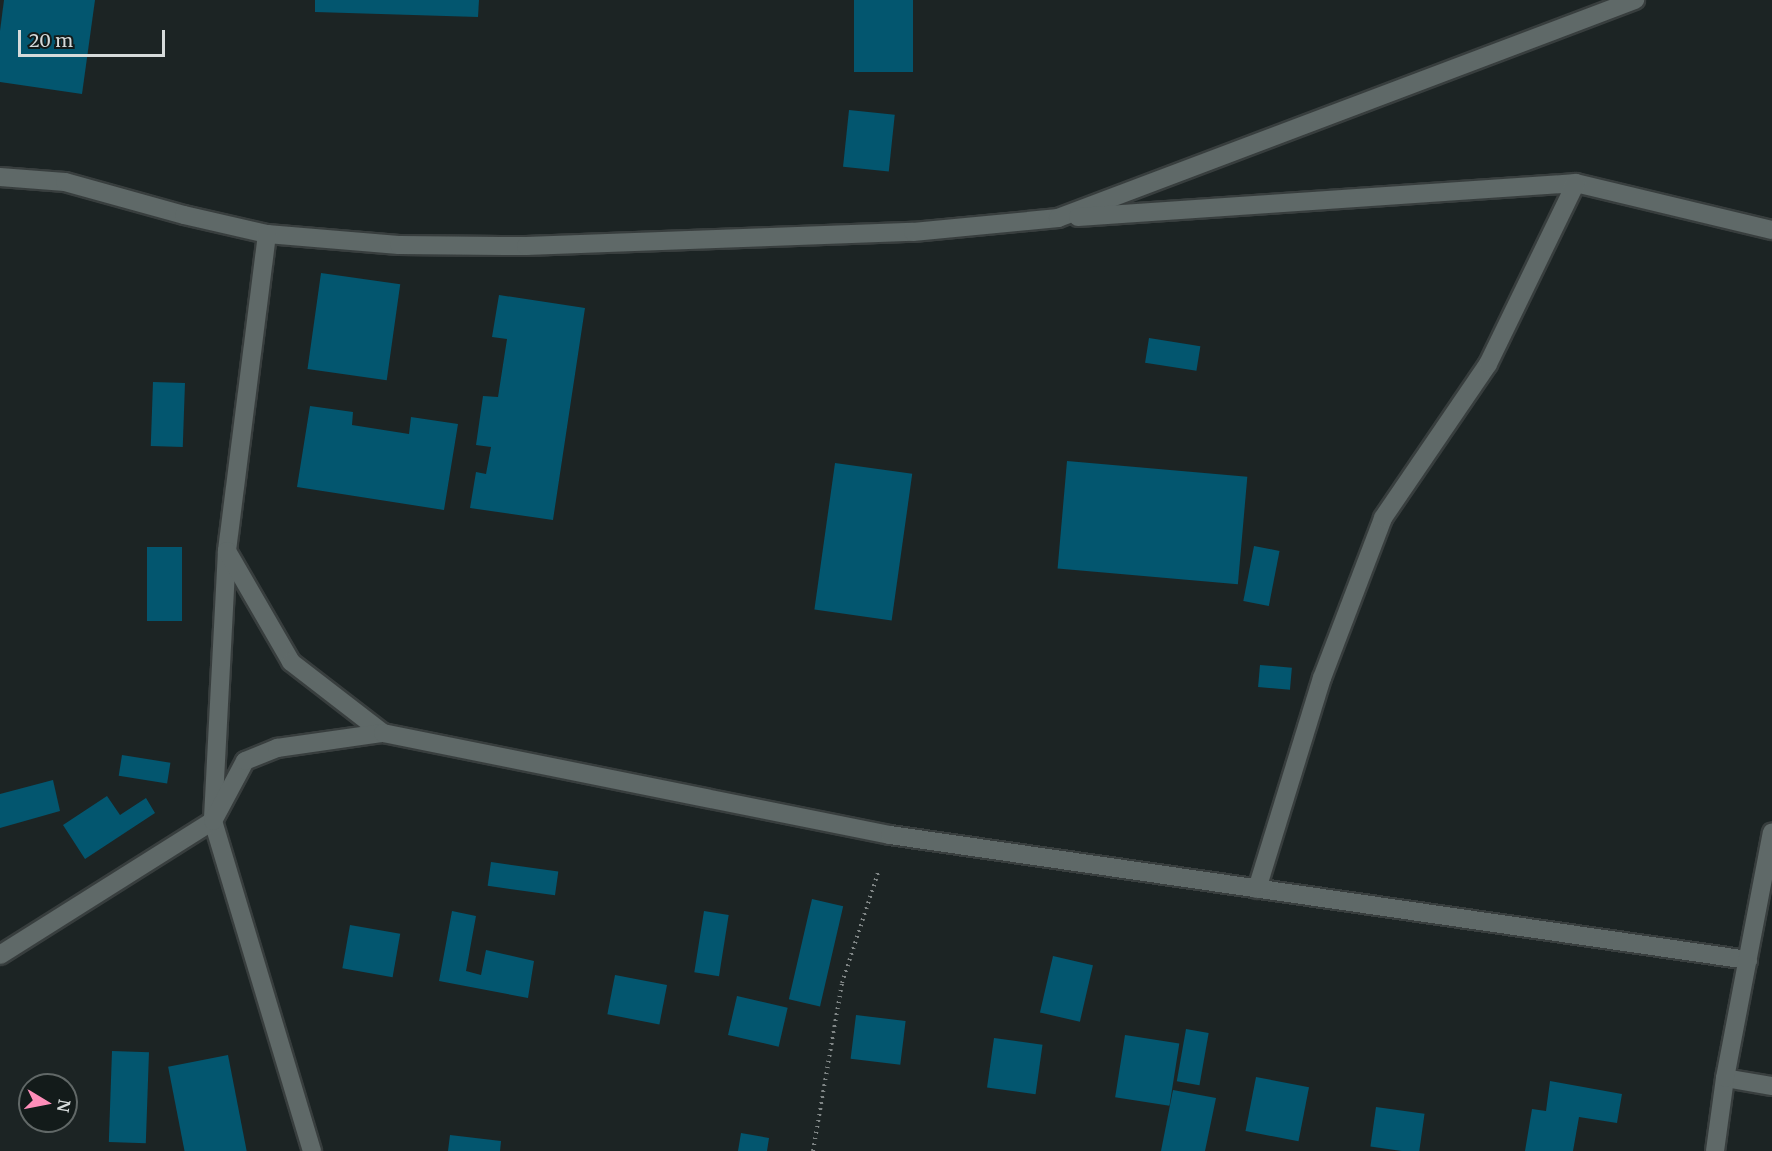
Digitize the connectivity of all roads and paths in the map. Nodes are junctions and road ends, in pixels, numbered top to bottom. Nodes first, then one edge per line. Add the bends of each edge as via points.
1 (1635, 0) edge
2 (0, 177) edge
3 (1576, 183) junction
4 (1058, 218) junction
5 (1772, 230) edge
6 (267, 234) junction
7 (227, 551) junction
8 (383, 733) junction
9 (213, 821) junction
10 (1772, 832) edge
11 (890, 834) junction
12 (1257, 889) junction
13 (0, 955) edge
14 (1748, 960) junction
15 (1725, 1078) junction
16 (1772, 1086) edge
17 (312, 1151) edge
18 (813, 1151) edge
19 (1715, 1151) edge

1 - 4 street
2 - 6 street via 65,182 184,216
3 - 4 street
3 - 5 street
3 - 12 street via 1488,364 1383,518 1322,678
4 - 6 street via 913,232 526,246 399,245
6 - 7 street
7 - 8 street via 291,662
7 - 9 street
8 - 9 street via 277,748 245,761
8 - 11 street
9 - 13 street
9 - 17 street
10 - 14 street
11 - 12 street
11 - 18 path via 842,983
12 - 14 street
14 - 15 street
15 - 16 street
15 - 19 street

